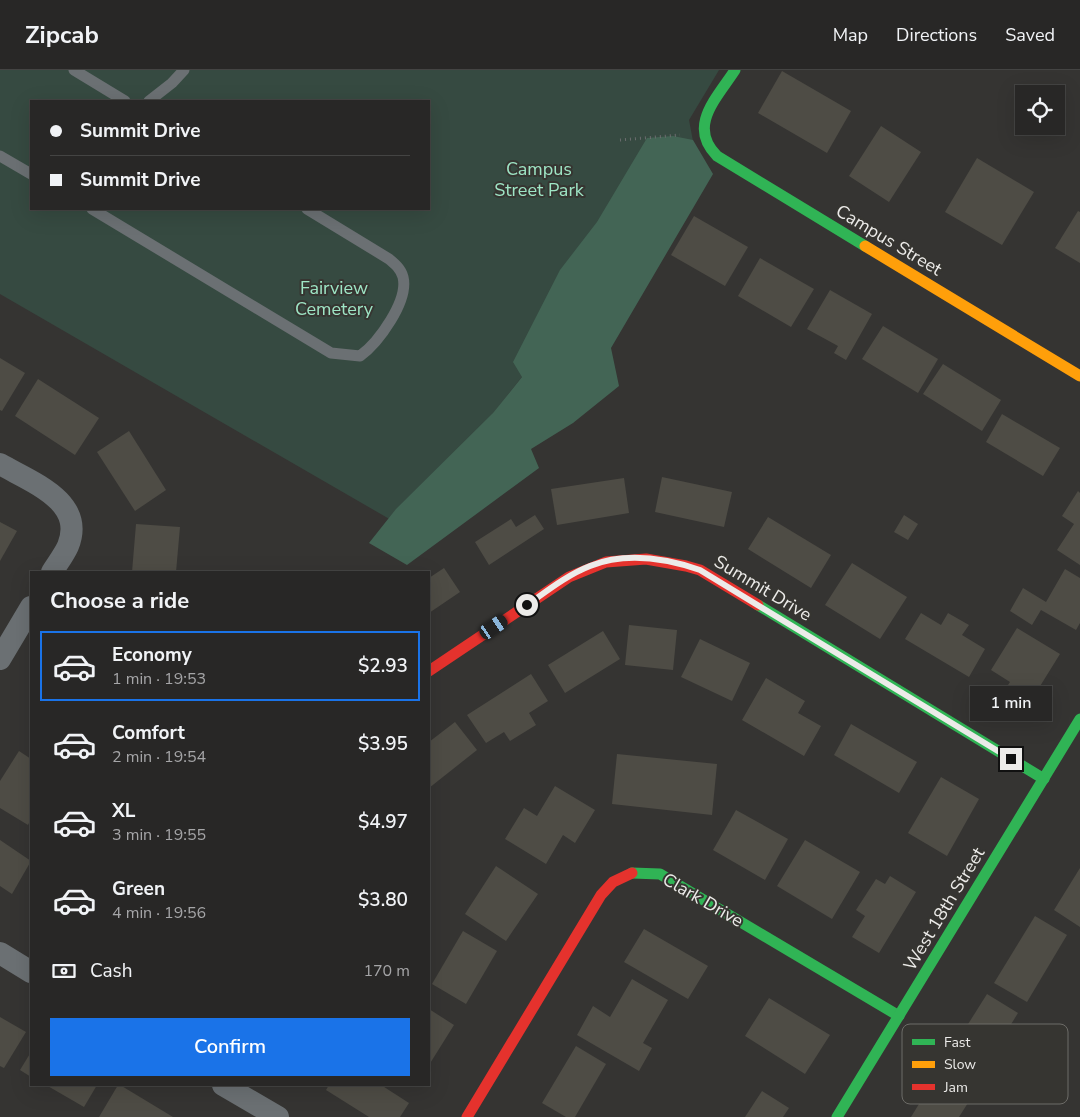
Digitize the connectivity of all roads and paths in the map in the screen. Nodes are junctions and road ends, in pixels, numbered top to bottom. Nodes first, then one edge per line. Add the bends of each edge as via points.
1 (74, 70) edge
2 (184, 70) edge
3 (735, 70) edge
4 (123, 100) edge
5 (152, 100) edge
6 (703, 133) junction
7 (620, 140) dead end
8 (0, 156) edge
9 (30, 173) edge
10 (94, 210) edge
11 (106, 210) edge
12 (309, 210) edge
13 (115, 223) junction
14 (1080, 376) edge
15 (0, 464) edge
16 (53, 571) edge
17 (30, 609) edge
18 (0, 659) edge
19 (430, 670) edge
20 (1080, 719) edge
21 (1044, 779) junction
22 (0, 953) edge
23 (30, 971) edge
24 (899, 1016) junction
25 (225, 1086) edge
26 (278, 1117) edge
27 (467, 1117) edge
28 (837, 1117) edge

1 - 4 lane
2 - 5 lane
3 - 6 street via 706,118
6 - 7 path
6 - 14 street, Campus Street via 707,145 718,156
8 - 9 lane
10 - 13 lane
11 - 13 lane
12 - 13 lane via 389,259 399,267 403,278 404,291 399,305 372,348 360,356 331,353
15 - 16 street via 62,501 70,515 72,530 68,546
17 - 18 street
19 - 21 street, Summit Drive via 590,566 622,559 651,558 676,562 700,570
20 - 21 street, West 18th Street
21 - 24 street, West 18th Street
22 - 23 street
24 - 27 street, Clark Drive via 660,874 638,871 622,876 601,895
24 - 28 street, West 18th Street
25 - 26 street

